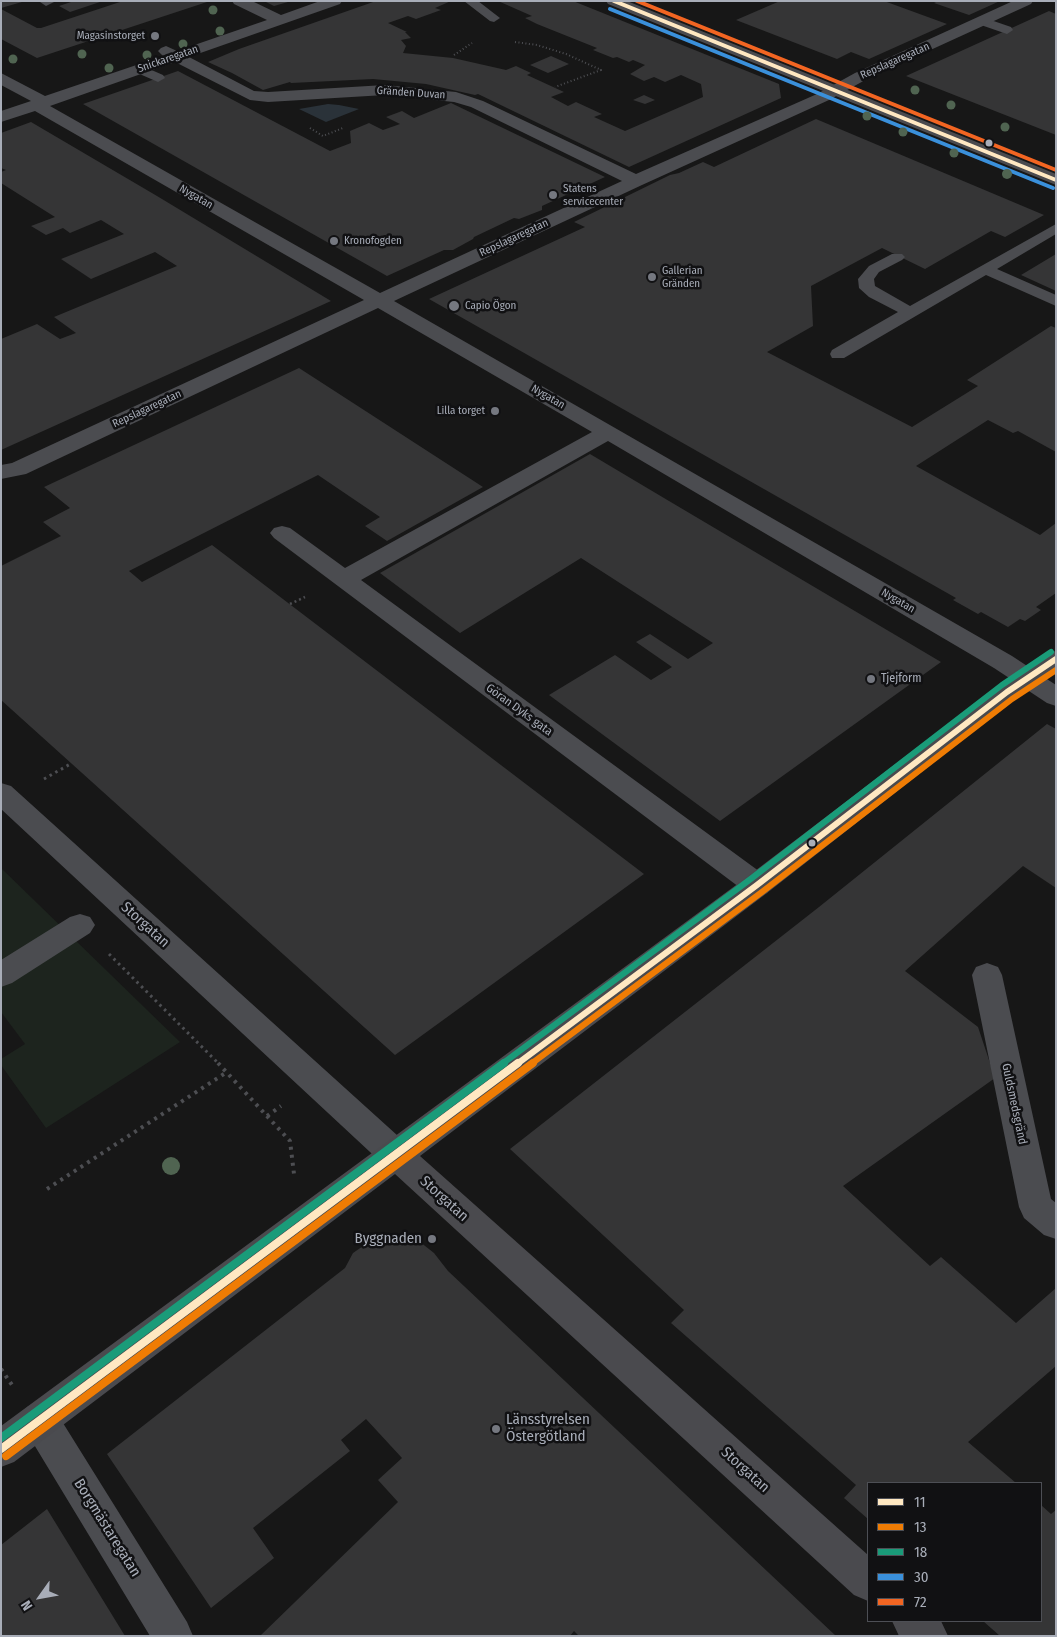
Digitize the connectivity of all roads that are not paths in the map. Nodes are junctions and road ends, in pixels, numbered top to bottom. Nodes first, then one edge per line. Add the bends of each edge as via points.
1 (239, 1) edge
2 (335, 1) edge
3 (470, 1) edge
4 (613, 1) edge
5 (648, 1) edge
6 (1026, 1) edge
7 (494, 18) dead end
8 (280, 20) junction
9 (982, 21) junction
10 (1007, 30) dead end
11 (171, 54) junction
12 (140, 69) junction
13 (1, 78) edge
14 (158, 78) dead end
15 (851, 81) junction
16 (835, 90) junction
17 (40, 103) junction
18 (1, 117) edge
19 (1056, 164) edge
20 (1056, 180) edge
21 (636, 181) junction
22 (1056, 228) edge
23 (897, 257) dead end
24 (985, 269) junction
25 (1055, 301) edge
26 (379, 302) junction
27 (910, 312) junction
28 (838, 354) dead end
29 (608, 432) junction
30 (1, 472) edge
31 (282, 533) dead end
32 (344, 579) junction
33 (1056, 659) edge
34 (1027, 678) junction
35 (1056, 697) edge
36 (1, 793) edge
37 (757, 885) junction
38 (80, 924) road end
39 (1, 975) edge
40 (987, 975) dead end
41 (396, 1155) junction
42 (1056, 1224) edge
43 (40, 1420) junction
44 (1, 1449) edge
45 (867, 1580) edge
46 (913, 1622) edge
47 (173, 1636) edge
48 (928, 1636) edge

1 - 8 street
2 - 8 street, Snickaregatan
3 - 7 lane
4 - 16 main road
5 - 15 main road
6 - 9 street, Repslagaregatan
8 - 11 street, Snickaregatan
9 - 10 lane
9 - 15 street, Repslagaregatan
11 - 12 street, Snickaregatan
11 - 21 street, Gränden Duvan via 250,95 275,97 385,90 456,97 477,104
12 - 14 lane
12 - 17 street, Snickaregatan
13 - 17 street, Nygatan
15 - 16 street, Repslagaregatan
15 - 19 main road
16 - 20 main road
16 - 21 street, Repslagaregatan
17 - 18 street, Snickaregatan
17 - 26 street, Nygatan
21 - 26 street, Repslagaregatan
22 - 24 lane
23 - 27 lane via 874,269 866,279 868,288
24 - 25 lane
24 - 27 lane
26 - 29 street, Nygatan
26 - 30 street, Repslagaregatan via 18,469
27 - 28 lane
29 - 32 street
29 - 34 street, Nygatan
31 - 32 street, Göran Dyks gata
32 - 37 street, Göran Dyks gata
33 - 34 main road
34 - 35 street, Nygatan
34 - 37 main road
36 - 41 street, Storgatan
37 - 41 main road
38 - 39 street
40 - 42 street, Guldsmedsgränd via 1036,1207
41 - 43 main road
41 - 45 main road, Storgatan
43 - 44 main road
43 - 47 street, Borgmästaregatan
46 - 48 main road

